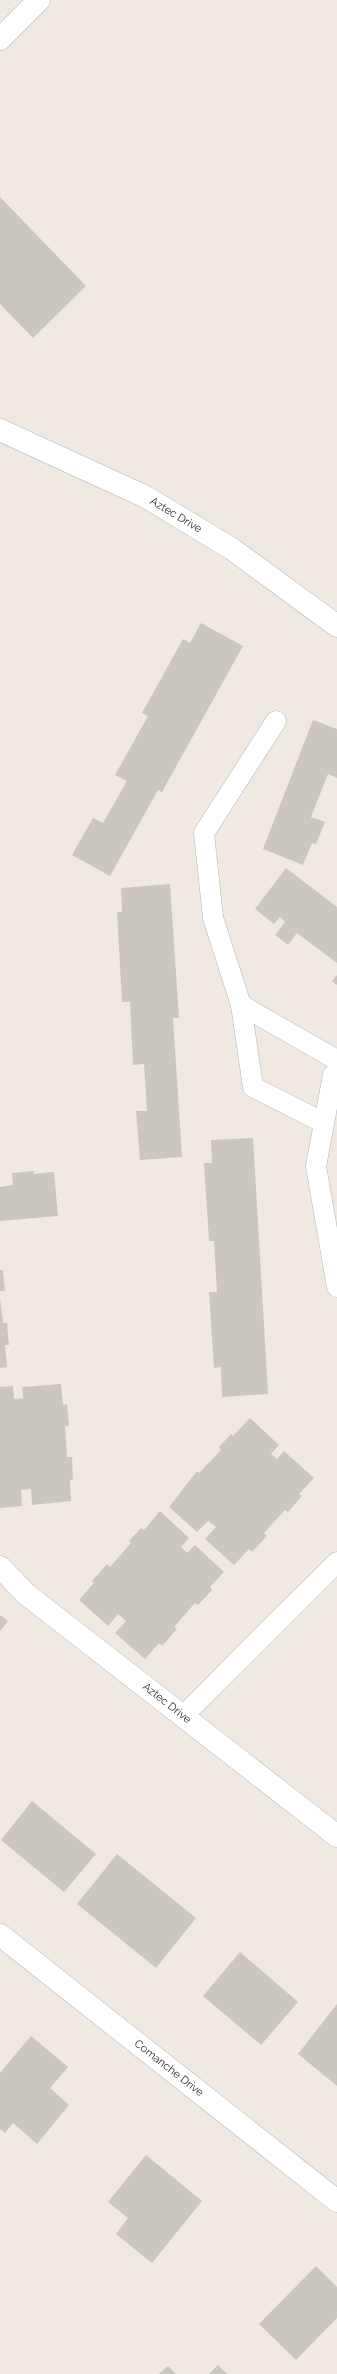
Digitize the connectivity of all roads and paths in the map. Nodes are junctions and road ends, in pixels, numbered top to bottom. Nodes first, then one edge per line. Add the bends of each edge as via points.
1 (39, 0) edge
2 (0, 39) edge
3 (0, 430) edge
4 (337, 626) edge
5 (276, 721) dead end
6 (241, 1005) junction
7 (337, 1060) edge
8 (337, 1072) edge
9 (324, 1123) junction
10 (337, 1287) edge
11 (337, 1562) edge
12 (0, 1567) edge
13 (183, 1716) junction
14 (337, 1836) edge
15 (3, 1942) edge
16 (337, 2201) edge

1 - 2 street
3 - 4 street, Aztec Drive via 146,497 232,549
5 - 6 lane via 204,833 213,918
6 - 7 lane
6 - 9 lane via 253,1087
8 - 9 lane via 333,1075
9 - 10 lane via 316,1166
11 - 13 lane
12 - 13 street, Aztec Drive via 26,1594
13 - 14 street, Aztec Drive
15 - 16 street, Comanche Drive

